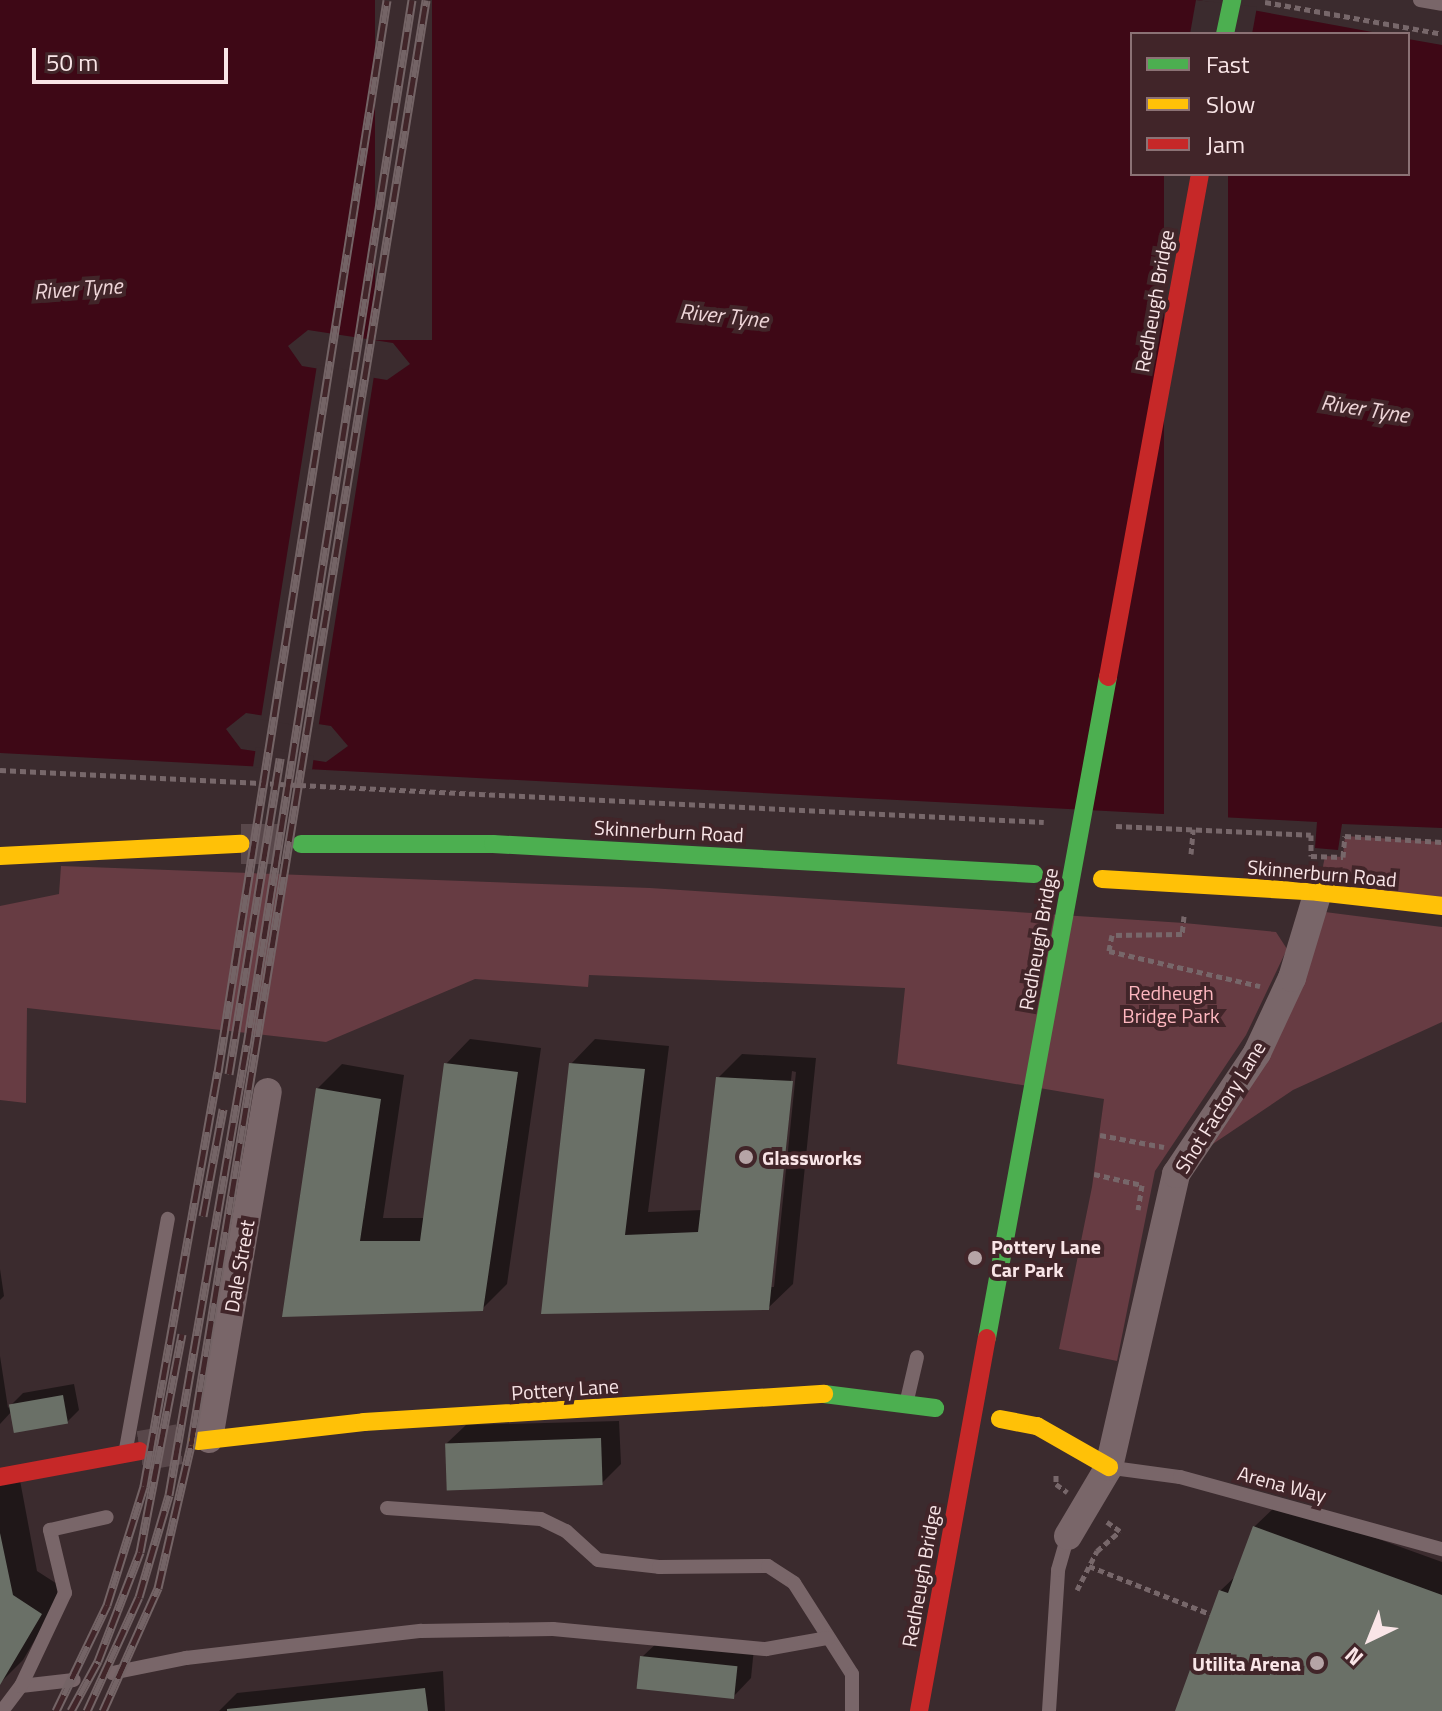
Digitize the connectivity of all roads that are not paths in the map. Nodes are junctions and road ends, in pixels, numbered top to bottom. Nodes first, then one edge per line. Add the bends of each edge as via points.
1 (1232, 0) edge
2 (1420, 0) edge
3 (1442, 4) edge
4 (1225, 32) edge
5 (1200, 176) edge
6 (241, 844) tunnel mouth
7 (301, 844) tunnel mouth
8 (0, 856) edge
9 (1034, 874) dead end
10 (1102, 879) dead end
11 (1318, 892) junction
12 (1442, 906) edge
13 (268, 1092) dead end
14 (168, 1219) dead end
15 (917, 1357) dead end
16 (907, 1403) junction
17 (935, 1408) dead end
18 (1000, 1419) dead end
19 (204, 1440) joint
20 (133, 1452) joint
21 (1109, 1467) junction
22 (0, 1477) edge
23 (387, 1508) dead end
24 (107, 1517) dead end
25 (1068, 1536) joint
26 (1442, 1549) edge
27 (828, 1638) junction
28 (112, 1673) dead end
29 (74, 1680) dead end
30 (21, 1686) junction
31 (2, 1711) edge
32 (852, 1711) edge
33 (919, 1711) edge
34 (1049, 1711) edge

1 - 4 street
2 - 3 lane
5 - 33 street, Redheugh Bridge, bridge
6 - 8 street
7 - 9 street, Skinnerburn Road via 493,844
10 - 11 street, Skinnerburn Road
11 - 12 street, Skinnerburn Road
11 - 21 street, Shot Factory Lane via 1292,978 1257,1053 1176,1174
13 - 19 street, Dale Street
14 - 20 lane
15 - 16 lane
16 - 17 street, Pottery Lane
16 - 19 street, Pottery Lane via 830,1394 364,1422
18 - 21 street via 1037,1426
20 - 22 street
21 - 25 street, Shot Factory Lane
21 - 26 lane, Arena Way via 1180,1477
23 - 27 lane via 541,1519 566,1531 598,1560 659,1567 768,1566 794,1583
24 - 30 lane via 50,1530 65,1593
25 - 34 lane via 1058,1570
27 - 28 lane via 766,1649 553,1629 421,1631 186,1658
27 - 32 lane via 852,1674
29 - 30 lane
30 - 31 lane

